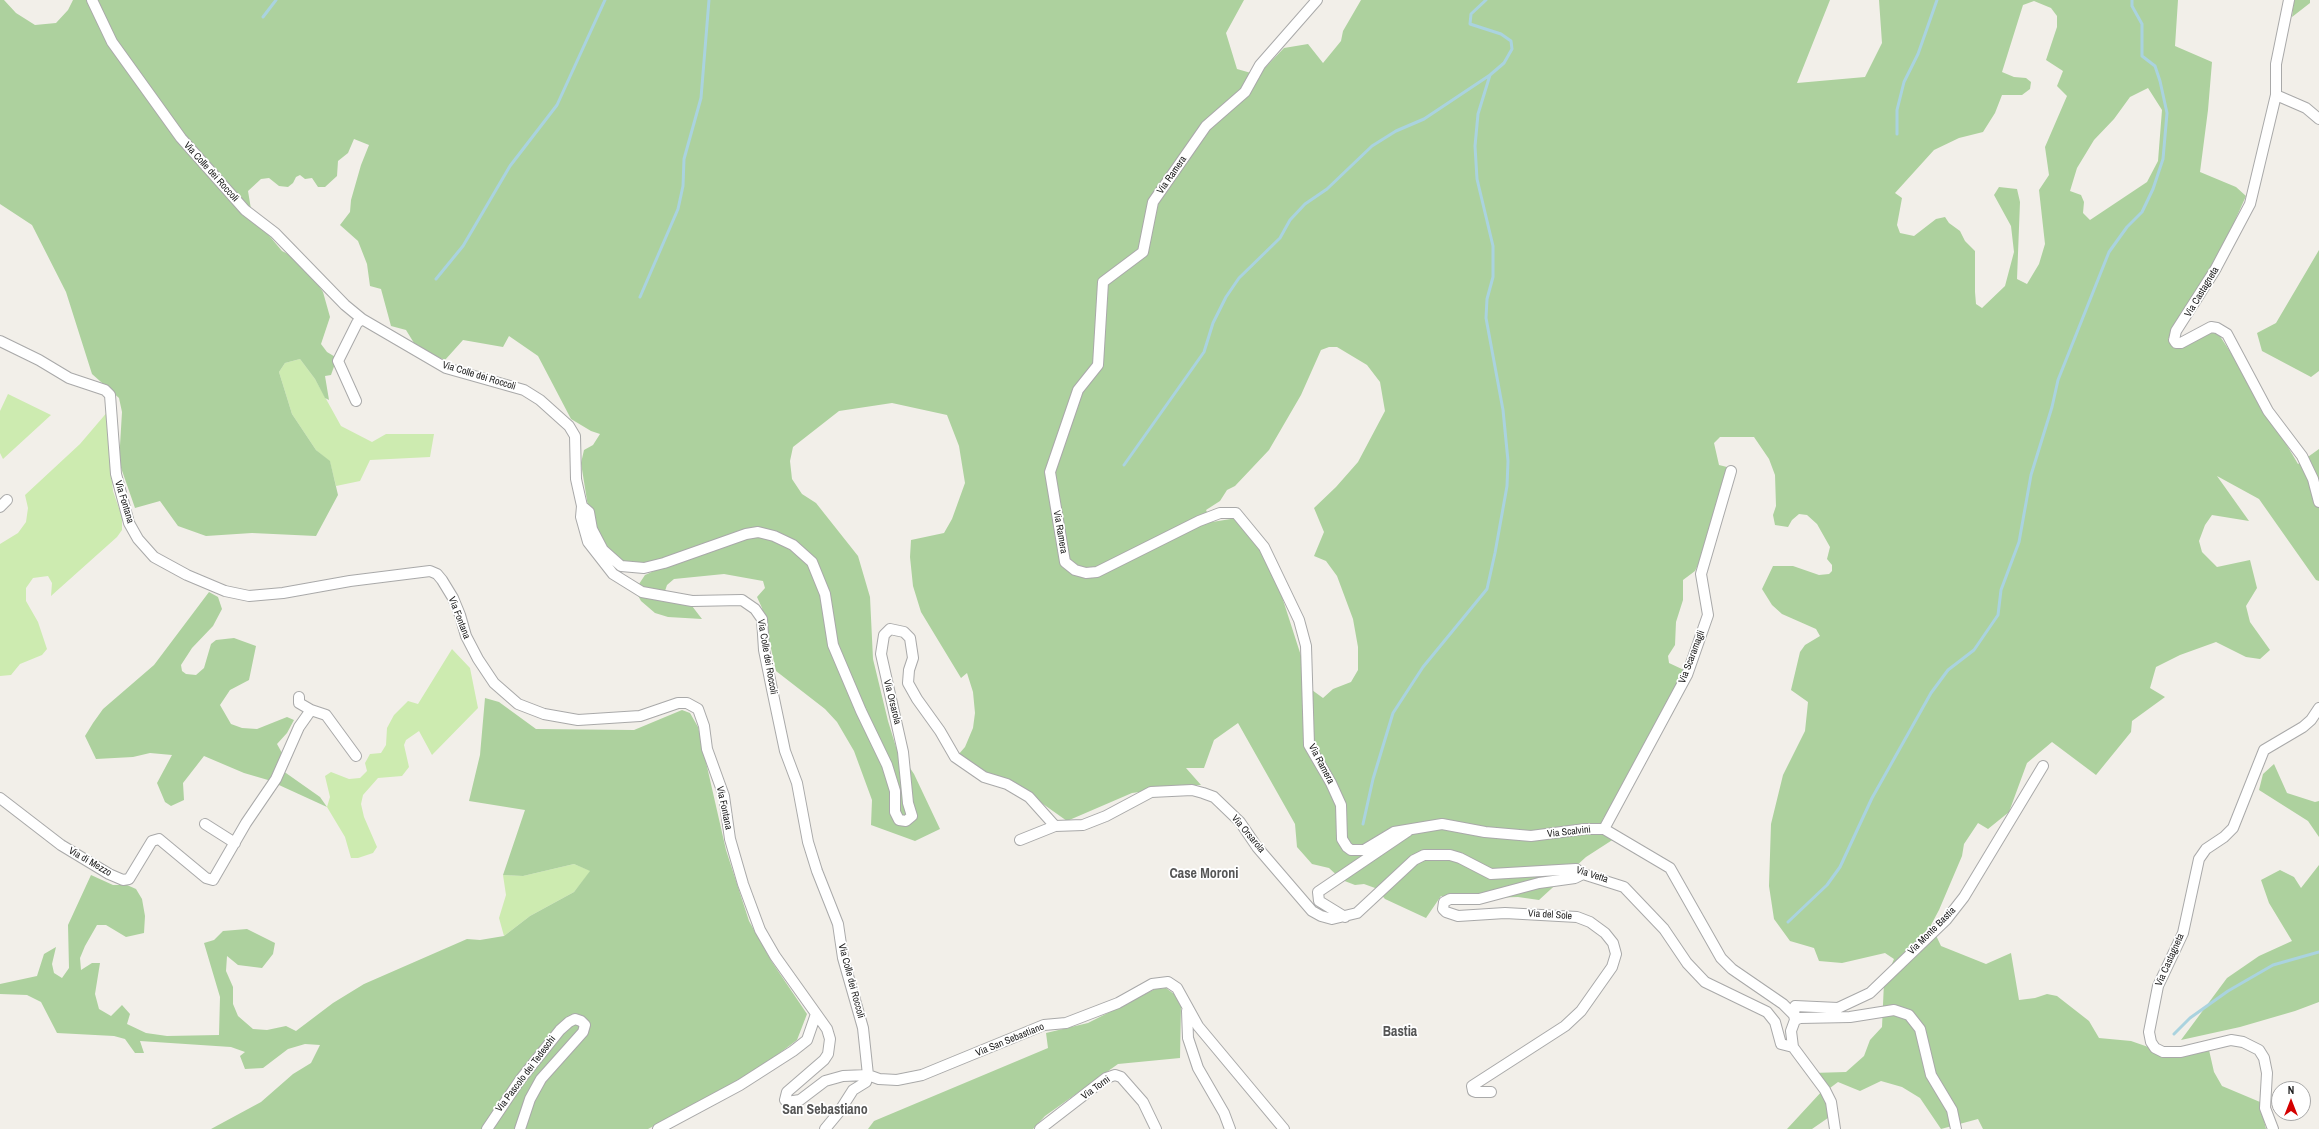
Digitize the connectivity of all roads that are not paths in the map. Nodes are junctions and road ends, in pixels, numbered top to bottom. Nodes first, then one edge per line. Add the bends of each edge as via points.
1 (1317, 0) edge
2 (2290, 0) edge
3 (93, 1) edge
4 (2276, 95) junction
5 (2319, 119) edge
6 (362, 319) junction
7 (0, 341) edge
8 (356, 401) dead end
9 (1731, 471) dead end
10 (2319, 502) edge
11 (582, 506) junction
12 (299, 697) dead end
13 (2319, 708) edge
14 (311, 710) junction
15 (356, 756) dead end
16 (2043, 766) dead end
17 (0, 798) edge
18 (205, 824) dead end
19 (1055, 826) junction
20 (1604, 829) junction
21 (1409, 830) junction
22 (1020, 840) dead end
23 (235, 843) junction
24 (1583, 874) junction
25 (1321, 916) joint
26 (1345, 917) junction
27 (1187, 1009) junction
28 (816, 1014) junction
29 (1795, 1018) junction
30 (825, 1027) joint
31 (1793, 1047) junction
32 (868, 1075) junction
33 (1491, 1092) dead end
34 (487, 1129) edge
35 (520, 1129) edge
36 (658, 1129) edge
37 (825, 1129) edge
38 (1040, 1129) edge
39 (1156, 1129) edge
40 (1230, 1129) edge
41 (1284, 1129) edge
42 (1835, 1129) edge
43 (1956, 1129) edge
44 (2273, 1129) edge

1 - 21 street, Via Ramera via 1260,65 1245,92 1206,126 1153,202 1144,252 1103,282 1098,365 1078,390 1050,472 1065,562 1075,570 1086,573 1097,572 1199,521 1220,513 1236,513 1264,547 1300,620 1306,646 1309,745 1341,805 1343,842 1351,850 1364,850 1394,832
2 - 4 street, Via Castagneta via 2276,64
3 - 6 street, Via Colle dei Roccoli via 112,42 181,138 245,210 275,233
4 - 5 street via 2306,108
4 - 10 street, Via Castagneta via 2250,204 2215,270 2176,331 2174,340 2181,344 2211,327 2227,334 2268,411 2302,456 2313,479
6 - 8 street via 357,322 338,361
6 - 11 street, Via Colle dei Roccoli via 446,368 524,390 540,400 573,431 577,484
7 - 28 street, Via Fontana via 69,378 105,390 110,395 116,474 129,524 154,557 187,575 225,591 248,596 430,571 437,574 453,598 466,636 478,659 494,683 518,704 544,714 578,720 640,716 678,703 687,703 698,709 704,726 707,749 724,796 730,839 760,930
9 - 20 street, Via Scaramagli via 1701,574 1708,615 1687,675
11 - 19 street, Via Orsarola via 589,512 592,529 603,550 621,566 644,568 758,532 793,545 812,562 825,594 833,645 887,765 895,790 895,812 900,820 906,821 912,816 908,803 903,752 881,654 884,635 890,629 904,632 910,638 913,658 908,683 955,757 984,777 1007,784 1029,797
11 - 32 street, Via Colle dei Roccoli via 580,517 591,546 613,574 636,590 692,601 742,600 755,609 762,619 766,662 785,751 797,783 808,842 817,872 838,924 842,958 860,1011
12 - 14 street via 299,702
13 - 44 street, Via Castagneta via 2303,727 2264,750 2233,828 2220,841 2206,849 2199,859 2183,933 2158,986 2149,1032 2155,1048 2163,1052 2181,1052 2231,1040 2243,1042 2259,1050 2264,1058 2267,1073 2265,1108
14 - 15 street via 326,715
14 - 23 street, Via di Mezzo via 299,726 276,779
16 - 29 street, Via Monte Bastia via 1964,897 1942,924 1870,993 1838,1008 1795,1006
17 - 23 street, Via di Mezzo via 61,846 123,880 131,877 154,839 163,841 210,880 214,879
18 - 23 street
19 - 22 street
19 - 25 street, Via Orsarola via 1083,825 1106,816 1150,792 1192,790 1203,793 1214,797 1240,822 1312,911
20 - 21 street, Via Scalvini via 1531,836 1486,832 1452,824 1436,824
20 - 29 street, Via Scalvini via 1670,868 1721,958 1732,969 1783,1004
21 - 26 street, Via Scalvini via 1318,892 1318,901
24 - 26 street, Via Vetta via 1576,869 1491,874 1450,855 1424,855 1414,860 1357,913
24 - 31 street, Via Vetta via 1624,887 1664,929 1705,982 1767,1012 1775,1022 1781,1044
24 - 33 street, Via del Sole via 1575,878 1539,883 1479,899 1450,899 1444,902 1443,909 1458,916 1505,913 1577,917 1590,922 1605,933 1613,943 1616,954 1612,967 1581,1011 1565,1026 1472,1086 1476,1092
25 - 26 street, Via Vetta via 1332,919
27 - 32 street, Via San Sebastiano via 1177,988 1168,982 1152,984 1118,1003 1066,1023 1044,1025 922,1075 897,1080
27 - 40 street via 1188,1038 1198,1068 1224,1112
27 - 41 street, Via San Sebastiano via 1198,1026
28 - 30 street, Via Fontana
28 - 36 street via 807,1040 793,1051 740,1085
29 - 31 street via 1791,1031
29 - 43 street via 1850,1018 1894,1010 1909,1015 1920,1029 1931,1075 1952,1110
30 - 32 street, Via San Sebastiano via 830,1039 828,1054 787,1092 785,1100 792,1103 800,1100 825,1081 843,1076
31 - 42 street via 1825,1090 1831,1102
32 - 37 street via 866,1082 853,1090
34 - 35 street, Via Pascolo dei Tedeschi via 520,1080 560,1030 569,1022 581,1020 585,1025 583,1032 541,1079 530,1099
38 - 39 street, Via Torni via 1106,1078 1115,1075 1120,1077 1143,1102

